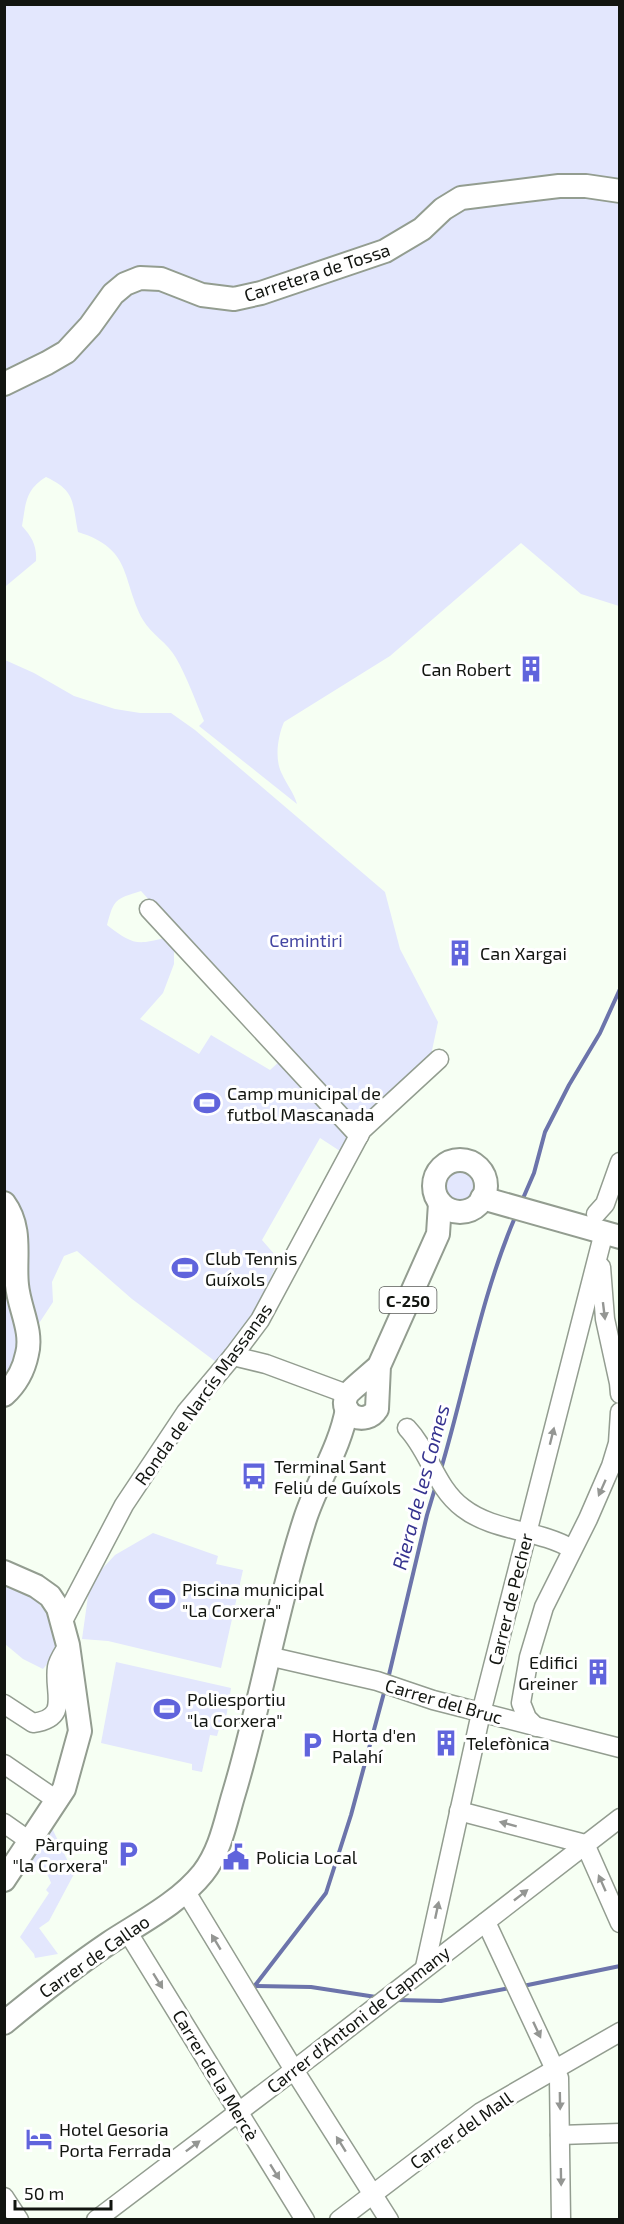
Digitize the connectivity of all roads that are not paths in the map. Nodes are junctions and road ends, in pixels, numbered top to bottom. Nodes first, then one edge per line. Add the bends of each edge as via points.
1 (620, 191) edge
2 (4, 384) edge
3 (149, 909) dead end
4 (438, 1059) dead end
5 (359, 1136) junction
6 (620, 1162) edge
7 (484, 1191) junction
8 (4, 1203) edge
9 (440, 1203) junction
10 (463, 1212) junction
11 (610, 1225) edge
12 (438, 1234) junction
13 (233, 1356) junction
14 (620, 1394) edge
15 (4, 1395) edge
16 (356, 1405) junction
17 (620, 1412) edge
18 (407, 1428) dead end
19 (527, 1533) junction
20 (572, 1549) junction
21 (4, 1572) edge
22 (62, 1623) junction
23 (68, 1645) junction
24 (268, 1656) junction
25 (4, 1704) edge
26 (481, 1713) junction
27 (536, 1727) junction
28 (620, 1748) edge
29 (4, 1764) edge
30 (58, 1801) junction
31 (459, 1811) junction
32 (620, 1818) edge
33 (4, 1823) edge
34 (31, 1842) junction
35 (585, 1844) junction
36 (4, 1880) edge
37 (186, 1892) junction
38 (486, 1922) junction
39 (620, 1923) edge
40 (127, 1931) junction
41 (425, 1967) junction
42 (4, 2024) edge
43 (620, 2032) edge
44 (556, 2069) junction
45 (294, 2070) junction
46 (237, 2112) junction
47 (620, 2133) edge
48 (560, 2135) junction
49 (372, 2194) junction
50 (4, 2197) edge
51 (19, 2220) edge
52 (96, 2220) edge
53 (305, 2220) edge
54 (339, 2220) edge
55 (389, 2220) edge
56 (561, 2220) edge

1 - 2 main road, Carretera de Tossa via 559,186 460,198 422,230 385,251 234,299 202,295 161,279 140,278 113,294 66,352
3 - 5 street
4 - 5 street, Ronda de Narcís Massanas
5 - 13 street, Ronda de Narcís Massanas via 260,1320
6 - 11 street, Carrer de Pecher via 605,1204
7 - 9 main road, C-250 via 481,1172 475,1166 463,1161 450,1162 434,1182
7 - 10 main road, C-250 via 474,1208
7 - 11 main road
8 - 15 main road via 18,1247 17,1285 29,1343 19,1377
9 - 10 main road
9 - 12 main road, C-250
10 - 12 main road, C-250
11 -> 14 street via 600,1254 601,1284
19 -> 11 street, Carrer de Pecher
12 - 16 main road, C-250 via 379,1366
13 - 16 street via 267,1364
13 - 22 street, Ronda de Narcís Massanas via 186,1412 124,1504
16 - 24 main road, Carrer de Callao via 304,1520
17 -> 20 street via 612,1466
18 - 19 street via 418,1439 442,1488 463,1509 496,1525
19 - 20 street
19 - 26 street, Carrer de Pecher
20 - 27 street via 544,1607 529,1657 521,1703
21 - 22 main road via 50,1596
22 - 23 main road
23 - 25 street via 57,1666 59,1695 55,1712 46,1722 33,1723
23 - 30 main road via 80,1731
24 - 26 street, Carrer del Bruc via 377,1681
24 - 37 main road, Carrer de Callao via 237,1785 216,1852
26 - 27 street, Carrer del Bruc
26 - 31 street, Carrer de Pecher
27 - 28 street, Carrer del Bruc
29 - 30 street
30 - 34 main road
35 -> 31 street
41 -> 31 street, Carrer de Pecher
32 - 35 street, Carrer d'Antoni de Capmany
33 - 34 street
34 - 36 main road
38 -> 35 street, Carrer d'Antoni de Capmany
39 -> 35 street
37 - 40 main road, Carrer de Callao
45 -> 37 street
38 - 41 street, Carrer d'Antoni de Capmany
38 -> 44 street
40 - 42 main road, Carrer de Callao via 63,1975
40 -> 46 street, Carrer de la Mercè
41 - 45 street, Carrer d'Antoni de Capmany
43 - 44 street, Carrer del Mall
44 -> 48 street
44 - 49 street, Carrer del Mall via 481,2112
45 - 46 street, Carrer d'Antoni de Capmany
49 -> 45 street
52 -> 46 street, Carrer d'Antoni de Capmany
46 -> 53 street, Carrer de la Mercè
47 - 48 street
48 -> 56 street
49 - 54 street, Carrer del Mall
49 - 55 street
50 - 51 street

